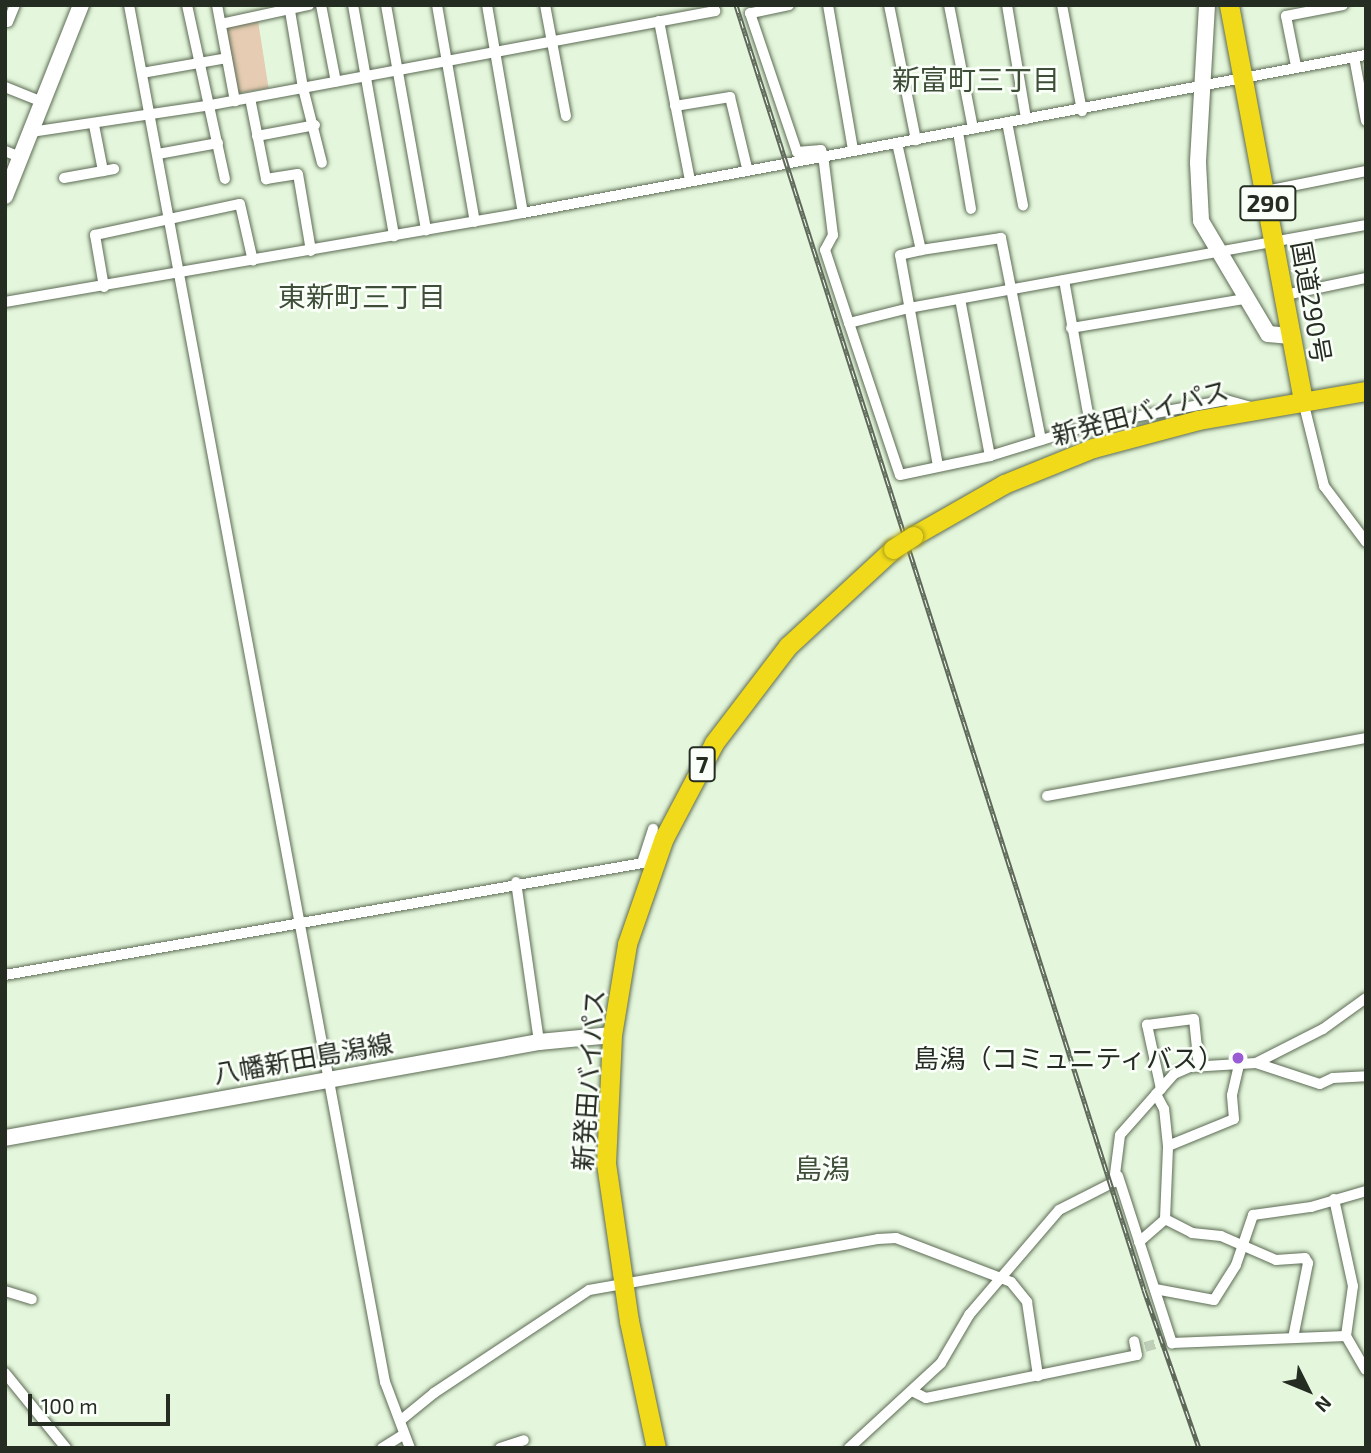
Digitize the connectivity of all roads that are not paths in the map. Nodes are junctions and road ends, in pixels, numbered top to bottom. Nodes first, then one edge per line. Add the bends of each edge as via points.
1 (15, 5) edge
2 (82, 5) edge
3 (130, 5) edge
4 (187, 5) edge
5 (218, 5) edge
6 (309, 5) edge
7 (321, 5) edge
8 (353, 5) edge
9 (386, 5) edge
10 (437, 5) edge
11 (487, 5) edge
12 (545, 5) edge
13 (713, 5) edge
14 (789, 5) edge
15 (828, 5) edge
16 (889, 5) edge
17 (949, 5) edge
18 (1007, 5) edge
19 (1062, 5) edge
20 (1207, 5) edge
21 (1229, 5) edge
22 (1343, 5) edge
23 (289, 7) edge
24 (767, 7) edge
25 (252, 11) edge
26 (659, 21) junction
27 (8, 22) dead end
28 (221, 24) junction
29 (551, 41) junction
30 (497, 52) junction
31 (1360, 56) edge
32 (227, 58) junction
33 (447, 61) junction
34 (202, 63) junction
35 (1296, 66) junction
36 (398, 70) junction
37 (142, 73) junction
38 (366, 76) junction
39 (1242, 76) junction
40 (336, 82) junction
41 (6, 88) edge
42 (303, 88) junction
43 (1202, 88) junction
44 (250, 98) junction
45 (235, 101) junction
46 (42, 102) junction
47 (211, 105) junction
48 (675, 106) junction
49 (1082, 111) junction
50 (566, 116) dead end
51 (150, 117) junction
52 (1026, 119) junction
53 (1366, 121) edge
54 (1007, 122) junction
55 (94, 125) junction
56 (315, 125) junction
57 (973, 129) junction
58 (31, 132) junction
59 (958, 132) junction
60 (257, 136) junction
61 (916, 140) junction
62 (218, 143) junction
63 (897, 143) junction
64 (853, 150) junction
65 (13, 154) edge
66 (158, 154) junction
67 (823, 155) junction
68 (322, 163) dead end
69 (747, 168) junction
70 (1366, 172) edge
71 (64, 178) dead end
72 (225, 179) dead end
73 (690, 181) junction
74 (1266, 191) junction
75 (5, 196) edge
76 (1023, 205) dead end
77 (971, 208) dead end
78 (523, 213) junction
79 (168, 219) junction
80 (475, 222) junction
81 (1366, 225) edge
82 (426, 230) junction
83 (394, 236) junction
84 (1275, 241) junction
85 (921, 250) junction
86 (311, 251) junction
87 (1219, 254) junction
88 (253, 261) junction
89 (179, 274) junction
90 (1366, 278) edge
91 (1064, 280) junction
92 (104, 287) junction
93 (1013, 291) junction
94 (1285, 295) junction
95 (960, 299) junction
96 (1245, 299) junction
97 (5, 302) edge
98 (909, 307) junction
99 (849, 323) junction
100 (1071, 328) junction
101 (1291, 336) junction
102 (1366, 391) edge
103 (1303, 401) junction
104 (1256, 408) junction
105 (1090, 425) junction
106 (1041, 440) junction
107 (990, 456) junction
108 (939, 466) junction
109 (1366, 542) edge
110 (1366, 738) edge
111 (1047, 796) dead end
112 (653, 829) dead end
113 (648, 862) junction
114 (516, 882) junction
115 (300, 922) junction
116 (5, 975) edge
117 (1366, 998) edge
118 (612, 1035) junction
119 (539, 1042) junction
120 (1256, 1063) junction
121 (1239, 1065) junction
122 (1199, 1067) junction
123 (1366, 1076) edge
124 (328, 1077) junction
125 (1159, 1091) junction
126 (5, 1138) edge
127 (1168, 1146) junction
128 (1118, 1176) junction
129 (1366, 1191) edge
130 (1334, 1199) junction
131 (1165, 1219) junction
132 (1139, 1242) junction
133 (1242, 1244) junction
134 (999, 1277) junction
135 (623, 1284) junction
136 (1366, 1284) edge
137 (1353, 1286) junction
138 (1155, 1289) junction
139 (5, 1291) edge
140 (32, 1300) dead end
141 (1346, 1336) junction
142 (1293, 1338) junction
143 (1139, 1346) tunnel mouth
144 (1366, 1370) edge
145 (5, 1374) edge
146 (1038, 1376) junction
147 (914, 1392) junction
148 (401, 1420) junction
149 (404, 1434) junction
150 (524, 1440) dead end
151 (66, 1448) edge
152 (382, 1448) edge
153 (410, 1448) edge
154 (499, 1448) edge
155 (656, 1448) edge
156 (849, 1448) edge

1 - 27 street
2 - 46 main road
3 - 37 street
4 - 34 street
5 - 28 street
6 - 23 street
7 - 40 street
8 - 38 street
9 - 36 street
10 - 33 street
11 - 30 street
12 - 29 street
13 - 26 street via 715,11
14 - 24 street
15 - 64 street
16 - 61 street
17 - 57 street
18 - 52 street
19 - 49 street
20 - 43 main road
21 - 39 highway, 国道290号 / 290
22 - 35 street via 1286,16
23 - 25 street
23 - 42 street
24 - 67 street via 750,13 797,152 821,150
25 - 28 street
26 - 29 street
26 - 48 street
28 - 32 street
29 - 30 street
29 - 50 street
30 - 33 street
30 - 78 street
31 - 35 street
31 - 53 street
32 - 34 street
32 - 45 street
33 - 36 street
33 - 80 street
34 - 37 street
34 - 47 street
35 - 39 street
36 - 38 street
36 - 82 street
37 - 51 street
38 - 40 street
38 - 83 street
39 - 43 street
39 - 74 highway, 国道290号 / 290
40 - 42 street
41 - 46 street
42 - 44 street
42 - 56 street
43 - 49 street
43 - 87 main road via 1197,204
44 - 45 street
44 - 60 street
45 - 47 street
46 - 58 main road
47 - 51 street
47 - 62 street
48 - 69 street via 730,97
48 - 73 street
49 - 52 street
51 - 55 street
51 - 66 street
52 - 54 street
54 - 57 street
54 - 76 street
55 - 58 street
55 - 71 street via 108,170
56 - 60 street
56 - 68 street
57 - 59 street
58 - 65 main road
59 - 61 street
59 - 77 street
60 - 86 street via 265,180 298,174
61 - 63 street
62 - 66 street
62 - 72 street
63 - 64 street
63 - 85 street
64 - 67 street
65 - 75 main road
66 - 79 street
67 - 69 street
67 - 99 street via 833,235 825,250
69 - 73 street
70 - 74 street
73 - 78 street
74 - 84 highway, 国道290号 / 290
78 - 80 street
79 - 88 street via 240,204
79 - 89 street
79 - 92 street via 95,235
80 - 82 street
81 - 84 street
82 - 83 street
83 - 86 street
84 - 87 street
84 - 94 highway, 国道290号 / 290
85 - 93 street via 1001,238
85 - 98 street via 900,255
86 - 88 street
87 - 91 street
87 - 96 main road
88 - 89 street
89 - 92 street
89 - 115 street
90 - 94 street
91 - 93 street
91 - 100 street
92 - 97 street
93 - 95 street
93 - 106 street
94 - 101 highway, 国道290号 / 290
95 - 98 street
95 - 107 street
96 - 100 street
96 - 101 main road via 1268,334
98 - 99 street
98 - 108 street
99 - 108 street via 895,471 900,475
100 - 105 street
101 - 103 highway, 国道290号 / 290
102 - 103 highway, 新発田バイパス / 7
103 - 104 highway, 新発田バイパス / 7
103 - 109 street via 1324,486
104 - 105 street via 1226,400
104 - 113 highway, 新発田バイパス / 7, bridge via 1093,448 1004,484 893,549 809,624 755,686 695,776
105 - 106 street
106 - 107 street
107 - 108 street
110 - 111 street
112 - 113 street
113 - 114 street
113 - 118 highway, 新発田バイパス / 7 via 627,944
114 - 115 street
114 - 119 street
115 - 116 street
115 - 124 street
117 - 120 street via 1323,1029
118 - 119 main road, 八幡新田島潟線
118 - 135 highway, 新発田バイパス / 7 via 606,1163
119 - 124 main road, 八幡新田島潟線
120 - 121 street
120 - 123 street via 1320,1084 1333,1078
121 - 122 street
121 - 127 street via 1232,1095 1234,1119
122 - 125 street via 1174,1074
122 - 125 street via 1194,1019 1147,1025
124 - 126 main road, 八幡新田島潟線
124 - 148 street via 385,1382
125 - 127 street
125 - 128 street via 1120,1135
127 - 131 street
128 - 132 street
128 - 134 street via 1059,1210
129 - 130 street
130 - 133 street via 1254,1215
130 - 137 street
131 - 132 street
131 - 133 street via 1192,1233
132 - 138 street
133 - 138 street via 1237,1265 1214,1300
133 - 142 street via 1276,1260 1305,1258 1308,1263
134 - 135 street via 896,1238
134 - 146 street via 1011,1282 1027,1303
134 - 147 street via 969,1315 941,1363
135 - 148 street via 578,1296 433,1393
135 - 155 highway, 新発田バイパス / 7
136 - 137 street
137 - 141 street
138 - 142 street via 1172,1343
139 - 140 street
141 - 142 street
141 - 144 street
143 - 146 street via 1137,1354
145 - 151 street
146 - 147 street via 926,1398
147 - 156 street
148 - 149 street
149 - 152 street
149 - 153 street
150 - 154 street

